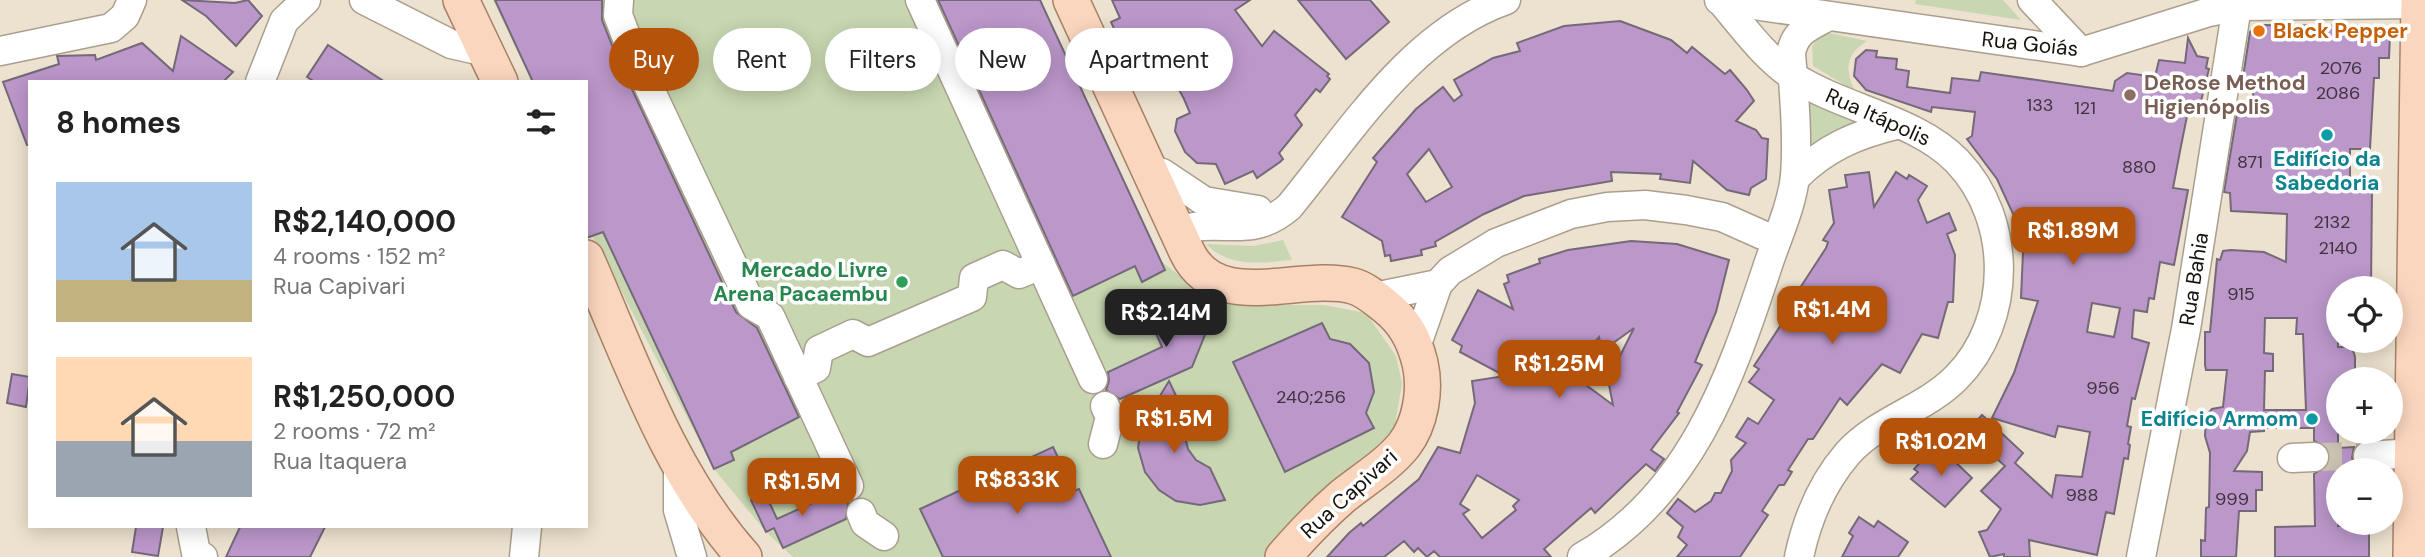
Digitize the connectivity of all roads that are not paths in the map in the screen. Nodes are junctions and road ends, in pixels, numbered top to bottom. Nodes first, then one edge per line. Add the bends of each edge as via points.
1 (306, 0) edge
2 (364, 0) edge
3 (461, 0) edge
4 (619, 0) edge
5 (920, 0) edge
6 (1071, 0) edge
7 (1506, 0) edge
8 (1720, 0) edge
9 (2032, 0) edge
10 (2419, 2) edge
11 (2238, 3) edge
12 (122, 5) edge
13 (1763, 6) junction
14 (1825, 18) junction
15 (1751, 37) junction
16 (0, 51) edge
17 (2081, 52) junction
18 (493, 67) edge
19 (1792, 76) junction
20 (261, 80) edge
21 (1896, 125) junction
22 (2421, 146) edge
23 (1149, 169) junction
24 (1795, 178) junction
25 (1289, 207) junction
26 (1178, 231) junction
27 (1776, 241) junction
28 (588, 263) edge
29 (1041, 265) junction
30 (1438, 284) junction
31 (2420, 288) edge
32 (1374, 297) junction
33 (1416, 347) junction
34 (2420, 348) edge
35 (798, 377) junction
36 (1093, 379) dead end
37 (1105, 406) dead end
38 (1103, 444) dead end
39 (2413, 453) junction
40 (2368, 457) tunnel mouth
41 (678, 459) junction
42 (849, 486) dead end
43 (860, 513) dead end
44 (191, 528) edge
45 (527, 528) edge
46 (884, 536) dead end
47 (203, 557) edge
48 (523, 557) edge
49 (692, 557) edge
50 (744, 557) edge
51 (1283, 557) edge
52 (1582, 557) edge
53 (1799, 557) edge
54 (2141, 557) edge
55 (2411, 557) edge

1 - 20 street via 284,21
2 - 18 street
3 - 18 main road
4 - 35 street via 618,15 631,49 751,305 770,316
5 - 29 street
6 - 23 main road
7 - 25 street via 1459,23 1422,52
8 - 13 street, Rua Goiás
8 - 15 street, Rua Itápolis
9 - 17 street
10 - 11 street, Rua Goiás
10 - 22 main road
11 - 17 street, Rua Goiás
11 - 54 street, Rua Bahia via 2186,329
12 - 16 street via 99,32
13 - 14 street, Rua Goiás
13 - 15 street via 1754,18
14 - 17 street, Rua Goiás
14 - 19 street via 1794,40
15 - 19 street, Rua Itápolis
19 - 21 street, Rua Itápolis
19 - 24 street
21 - 24 street via 1844,140
21 - 53 street, Rua Itápolis via 1940,145 1973,181 1996,240 1998,300 1977,352 1957,377 1871,433 1835,469 1816,502
22 - 31 main road
23 - 25 street via 1204,201 1252,210
23 - 26 main road
24 - 27 street
25 - 26 street via 1273,221 1255,227 1201,225
26 - 32 main road, Rua Capivari via 1191,260 1212,279 1258,288 1354,286
27 - 30 street via 1722,217 1645,205 1607,207 1572,214 1496,243 1464,261
27 - 52 street via 1731,373 1693,448 1647,506
28 - 41 main road
29 - 35 street via 1019,274 1003,265 974,278 972,297 868,342 853,334 819,350 816,368
29 - 36 street
30 - 32 street
30 - 33 street
31 - 34 main road
32 - 33 main road, Rua Capivari via 1405,324
33 - 51 main road, Rua Capivari via 1423,377 1421,407 1405,444 1341,498
34 - 39 main road
35 - 42 street
37 - 38 street via 1110,417
39 - 40 street
39 - 55 main road
41 - 49 street via 678,510
41 - 50 main road via 718,527
43 - 46 street via 865,523
44 - 47 street via 196,553
45 - 48 street

